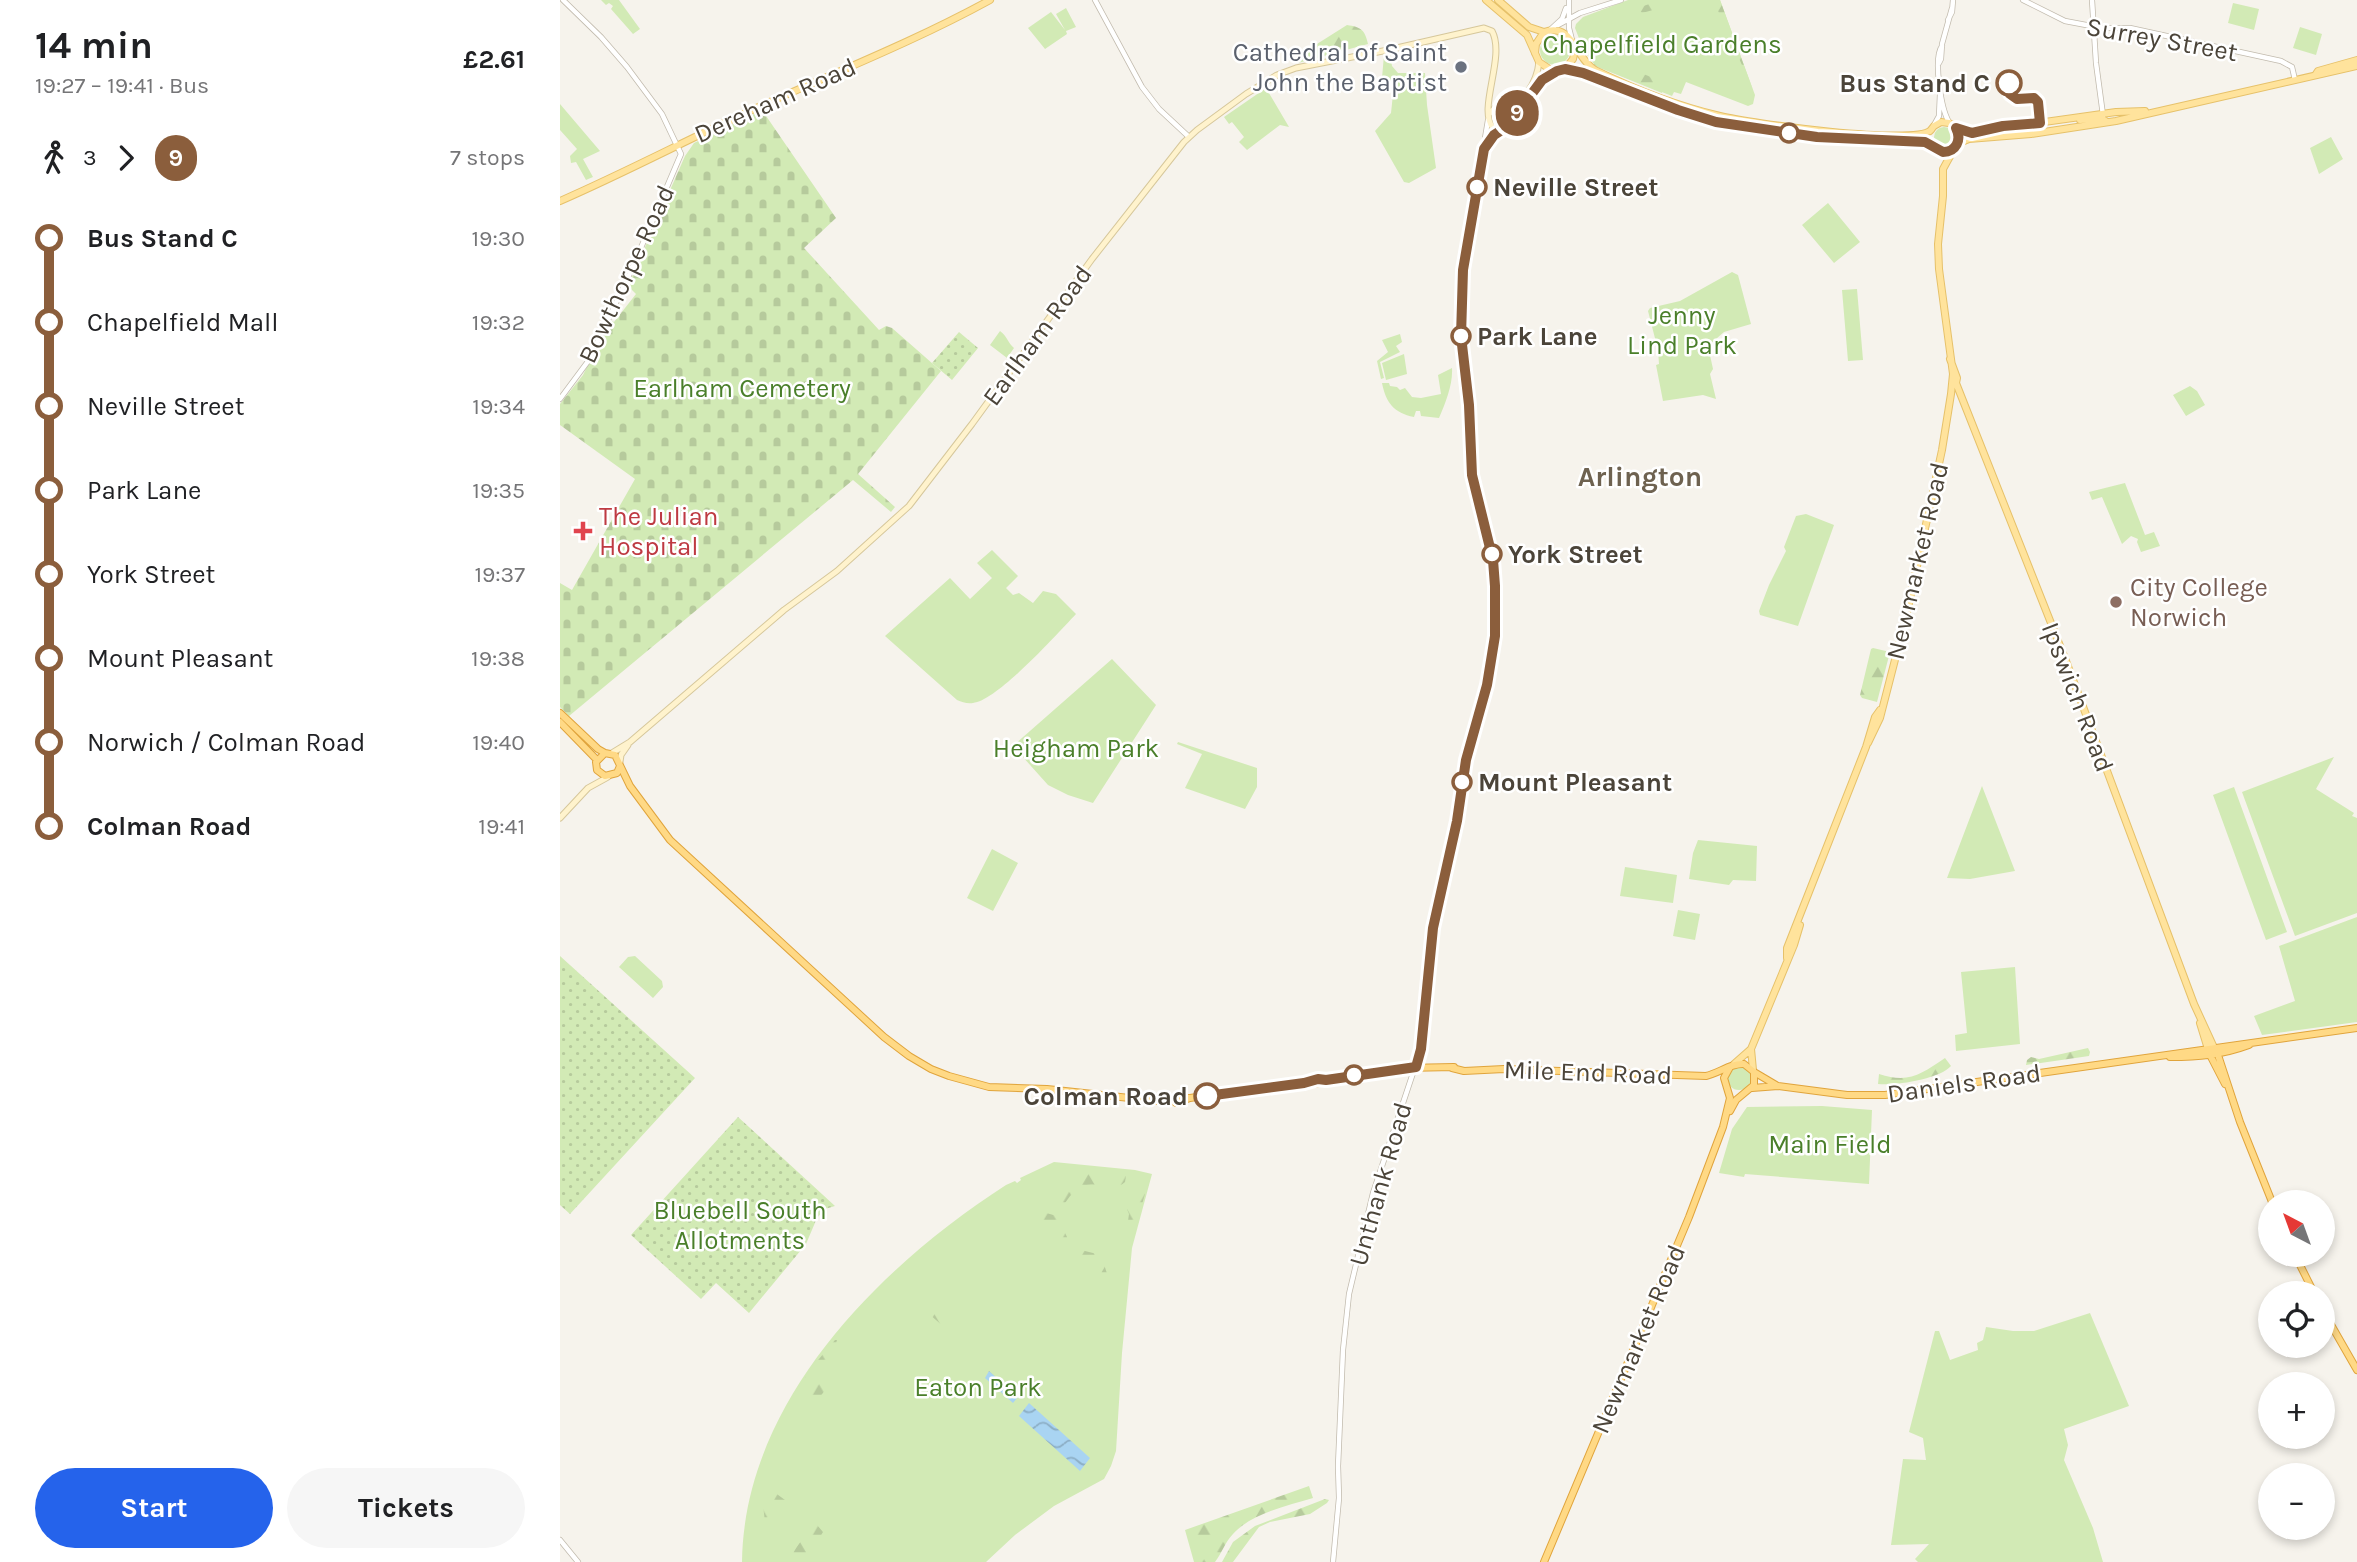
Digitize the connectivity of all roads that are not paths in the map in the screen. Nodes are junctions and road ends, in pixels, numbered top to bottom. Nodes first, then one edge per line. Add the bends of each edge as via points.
1 (563, 0) edge
2 (990, 0) edge
3 (1096, 0) edge
4 (1486, 0) edge
5 (1498, 0) edge
6 (1621, 0) edge
7 (1953, 0) edge
8 (2023, 0) edge
9 (2092, 0) edge
10 (1569, 21) junction
11 (1558, 25) junction
12 (2093, 26) junction
13 (1492, 31) joint
14 (1547, 31) junction
15 (1574, 44) junction
16 (1535, 52) junction
17 (2357, 60) edge
18 (1539, 62) junction
19 (2357, 66) edge
20 (1565, 69) junction
21 (1557, 71) junction
22 (2316, 74) junction
23 (2295, 80) junction
24 (1490, 90) junction
25 (1941, 93) junction
26 (1502, 107) junction
27 (2157, 110) junction
28 (2102, 113) junction
29 (1488, 118) junction
30 (2067, 119) junction
31 (1510, 122) junction
32 (2107, 122) junction
33 (1949, 123) junction
34 (2016, 126) junction
35 (1932, 128) junction
36 (1956, 128) junction
37 (1501, 130) junction
38 (2017, 134) junction
39 (1189, 137) junction
40 (1958, 144) junction
41 (678, 145) junction
42 (1484, 149) junction
43 (1935, 149) junction
44 (1952, 150) junction
45 (1943, 166) junction
46 (560, 201) edge
47 (1950, 359) junction
48 (1952, 379) junction
49 (560, 399) edge
50 (560, 713) edge
51 (560, 722) edge
52 (630, 743) junction
53 (608, 753) junction
54 (597, 760) junction
55 (620, 764) junction
56 (597, 770) junction
57 (611, 776) junction
58 (588, 788) junction
59 (641, 801) junction
60 (560, 818) edge
61 (2357, 1028) edge
62 (1751, 1049) junction
63 (2213, 1052) junction
64 (1732, 1065) junction
65 (1416, 1067) junction
66 (1753, 1071) junction
67 (1706, 1076) junction
68 (1778, 1086) junction
69 (1727, 1087) junction
70 (1752, 1088) junction
71 (1745, 1093) junction
72 (1727, 1114) junction
73 (2267, 1190) edge
74 (2335, 1332) edge
75 (2357, 1370) edge
76 (560, 1540) edge
77 (578, 1562) edge
78 (1333, 1562) edge
79 (1544, 1562) edge

1 - 41 street via 620,58 662,114
2 - 41 main road, Dereham Road
3 - 39 street via 1142,87
4 - 16 main road via 1527,35
5 - 14 main road via 1529,27
6 - 10 street
7 - 25 street via 1938,54
8 - 12 street, Surrey Street via 2066,21
9 - 12 street
10 - 11 street
10 - 11 street via 1569,0
10 - 15 street
11 - 14 street
12 - 23 street, Surrey Street via 2130,28 2281,61 2292,67
12 - 28 street
13 - 24 main road, Unthank Road via 1496,51
13 - 39 main road, Earlham Road via 1479,29 1296,68 1247,94
14 - 15 main road via 1563,32
14 - 16 main road
15 - 20 main road via 1573,59
15 - 35 main road via 1587,65 1599,72 1721,117 1858,134 1921,135
16 - 18 main road
17 - 22 main road
18 - 21 main road
18 - 26 main road via 1535,79 1519,102
19 - 22 main road
20 - 21 main road
20 - 43 main road via 1716,122 1817,137 1925,142
21 - 31 main road via 1542,80
22 - 23 main road
23 - 27 main road
24 - 26 main road
24 - 29 main road, Unthank Road
25 - 33 street
25 - 35 street via 1940,111
26 - 29 main road via 1494,108
26 - 31 main road via 1509,112
27 - 28 main road
27 - 32 main road
28 - 30 main road
28 - 32 street
29 - 37 main road via 1493,128
29 - 42 street, Unthank Road
30 - 32 main road via 2101,118
30 - 34 main road
31 - 37 main road
32 - 38 main road
33 - 35 main road
33 - 36 main road
34 - 36 main road via 1972,133
34 - 38 main road
35 - 43 main road via 1929,138
36 - 40 main road
37 - 42 street
38 - 40 main road
39 - 52 main road, Earlham Road via 1092,259 909,506 838,571 784,610
40 - 44 main road
41 - 46 main road, Dereham Road
41 - 49 street, Bowthorpe Road via 681,153 631,271 589,360
42 - 65 street, Unthank Road via 1463,270 1461,336 1472,475 1493,560 1495,636 1433,928
43 - 44 main road
43 - 45 main road
44 - 45 main road
45 - 47 main road via 1938,244
47 - 48 main road, Newmarket Road
47 - 48 main road via 1957,378
48 - 62 main road, Newmarket Road via 1942,450 1892,674
48 - 63 main road, Ipswich Road via 2066,661
50 - 53 highway
51 - 54 highway
52 - 53 main road, Earlham Road
52 - 55 main road, Earlham Road
53 - 54 highway
53 - 55 highway
54 - 56 highway
55 - 57 highway
55 - 59 highway
56 - 57 highway
56 - 58 main road
57 - 58 main road
57 - 59 highway
58 - 60 main road
59 - 65 highway via 676,846 897,1048 949,1076 989,1087 1173,1101
61 - 63 highway, Daniels Road
62 - 64 main road, Newmarket Road
62 - 66 main road, Newmarket Road
63 - 68 highway, Daniels Road via 1885,1095
63 - 73 highway, Ipswich Road
64 - 66 highway via 1744,1064
64 - 67 highway, Mile End Road
64 - 69 highway, Newmarket Road via 1725,1075
65 - 67 highway, Mile End Road
65 - 78 street, Unthank Road via 1373,1193 1349,1294
66 - 68 highway, Daniels Road
66 - 70 highway, Newmarket Road
67 - 69 highway, Mile End Road
68 - 70 highway, Daniels Road
69 - 71 highway via 1736,1094
69 - 72 highway, Newmarket Road
70 - 71 highway, Newmarket Road
71 - 72 highway, Newmarket Road
72 - 79 highway, Newmarket Road via 1689,1217
74 - 75 highway
76 - 77 street

